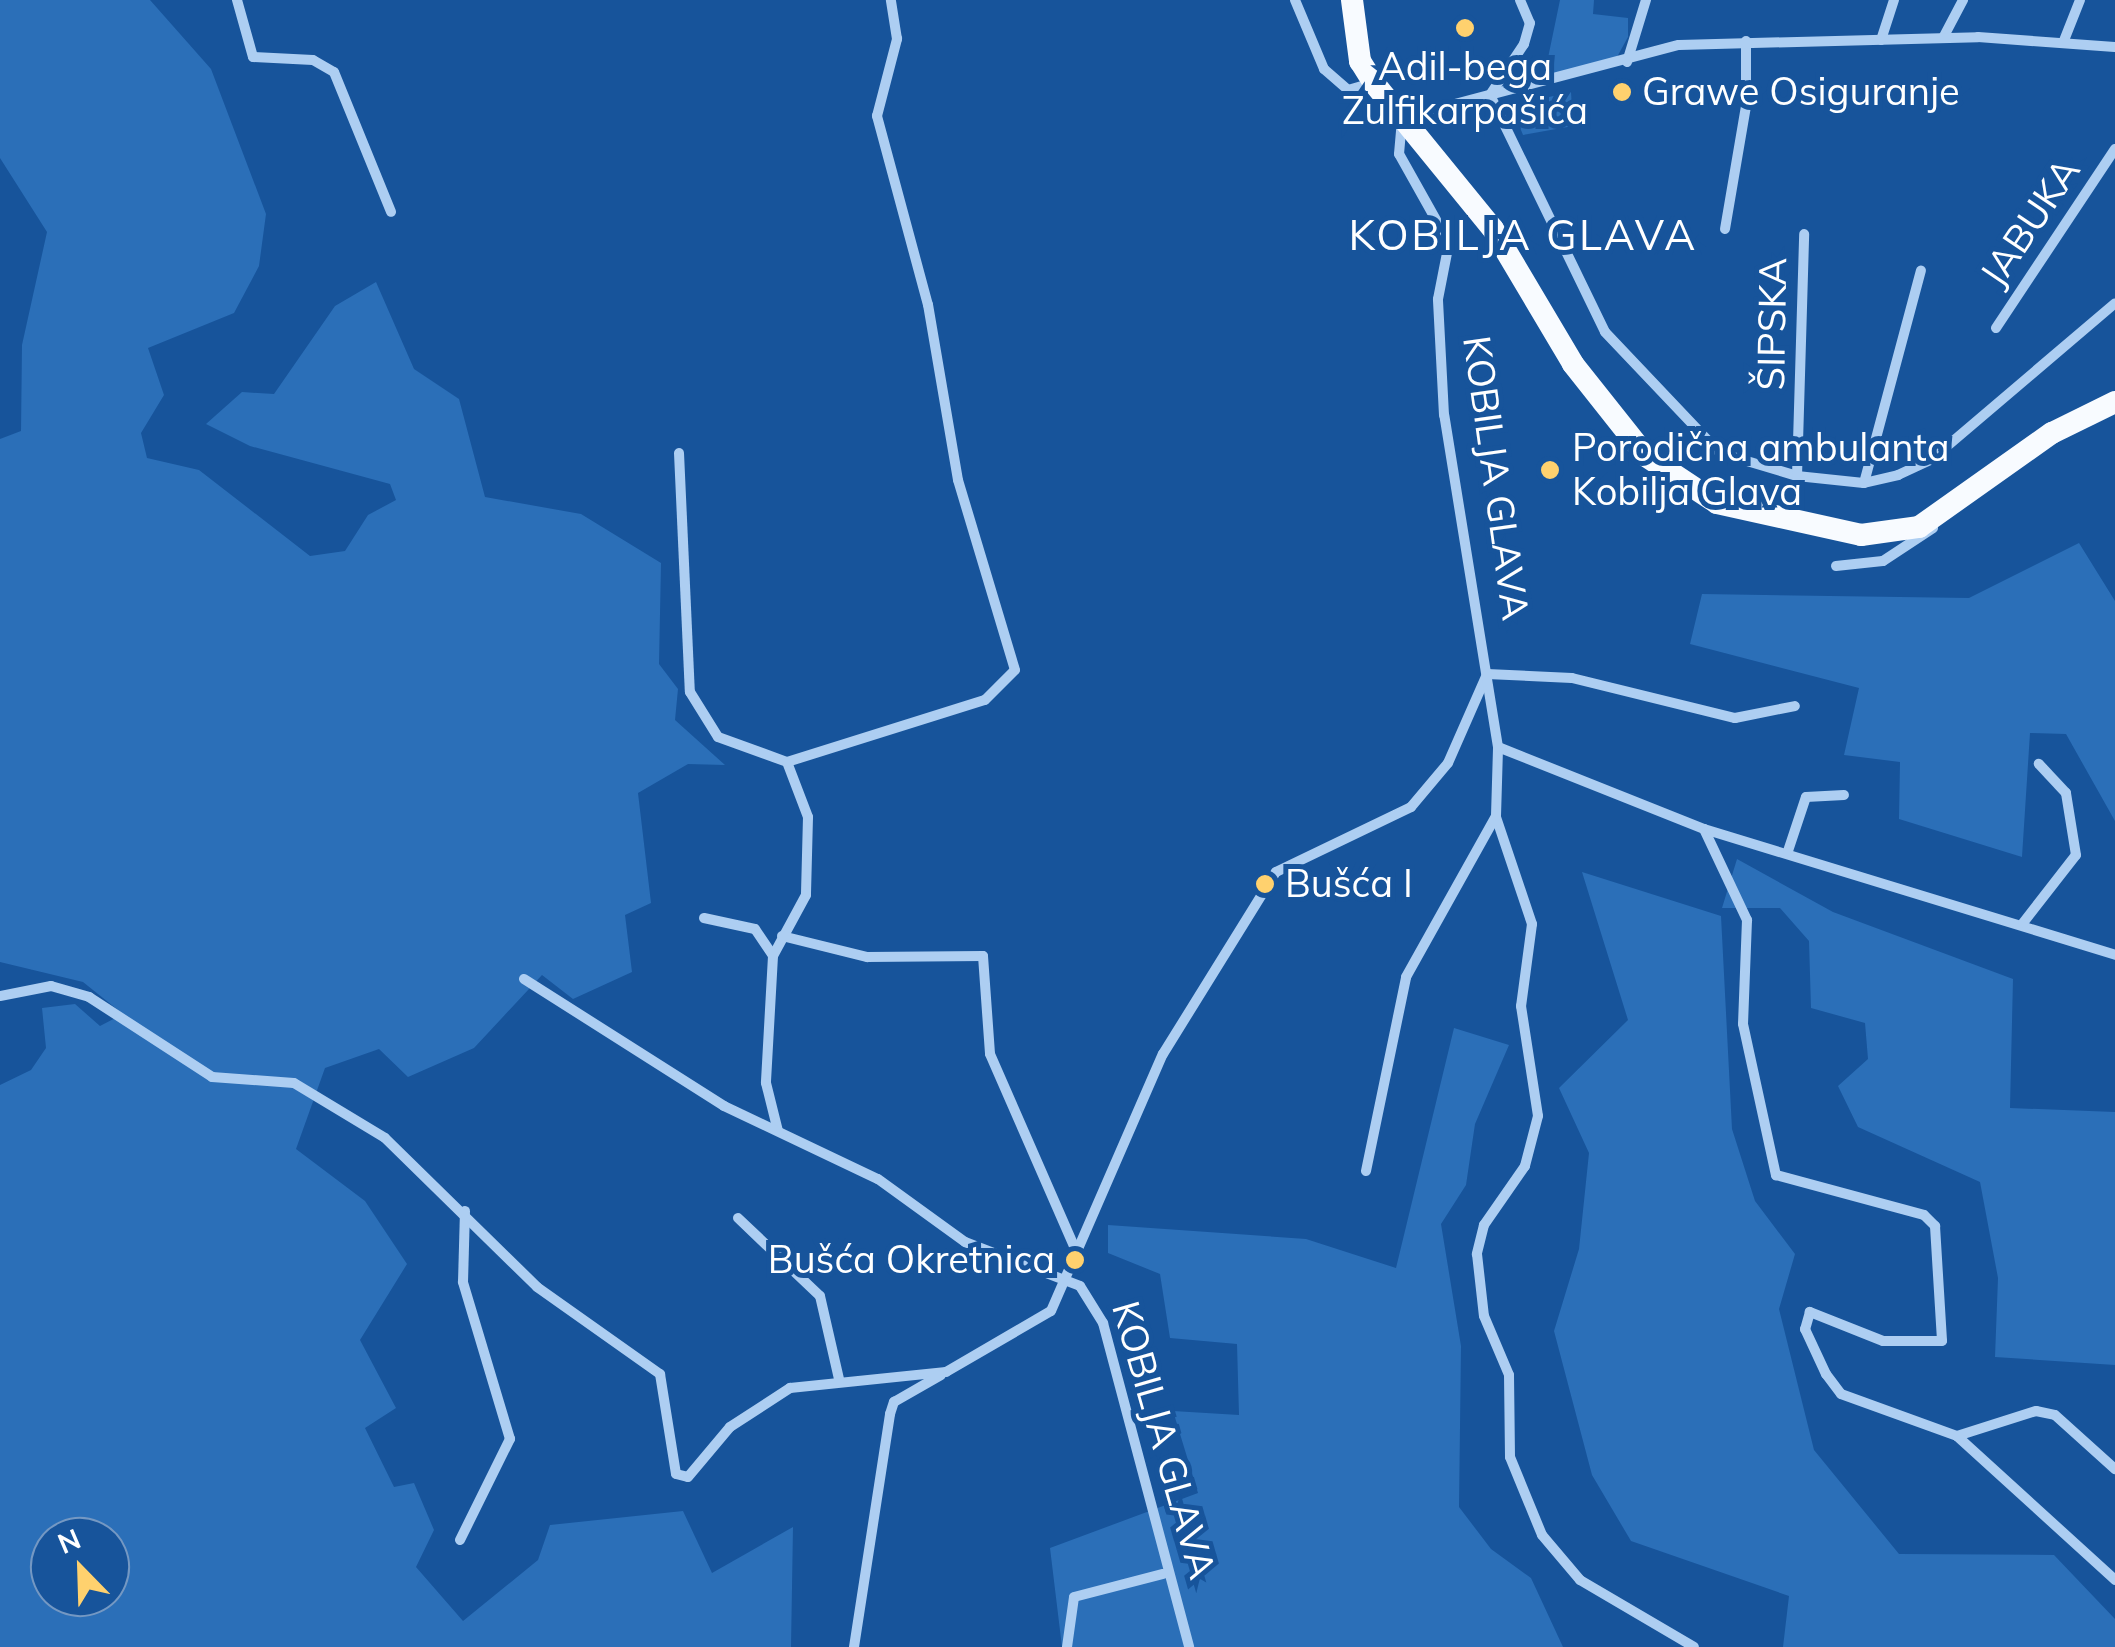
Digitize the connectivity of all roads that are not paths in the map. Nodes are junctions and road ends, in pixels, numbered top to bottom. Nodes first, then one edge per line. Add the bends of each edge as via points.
1 (237, 0) edge
2 (891, 0) edge
3 (1295, 0) edge
4 (1352, 0) edge
5 (1535, 0) edge
6 (1646, 0) edge
7 (1894, 0) edge
8 (1963, 0) edge
9 (2080, 0) edge
10 (1523, 4) edge
11 (1942, 38) junction
12 (1881, 40) junction
13 (1746, 41) junction
14 (2063, 43) junction
15 (2115, 47) edge
16 (1627, 62) junction
17 (1373, 82) junction
18 (1490, 95) junction
19 (1402, 118) junction
20 (2115, 149) edge
21 (391, 212) dead end
22 (1725, 229) dead end
23 (1804, 234) dead end
24 (1922, 272) dead end
25 (2115, 303) edge
26 (1996, 328) dead end
27 (2115, 402) edge
28 (679, 453) dead end
29 (1797, 476) junction
30 (1864, 483) junction
31 (1930, 523) junction
32 (1836, 566) dead end
33 (1487, 674) junction
34 (1795, 706) dead end
35 (1498, 747) junction
36 (787, 762) junction
37 (2039, 764) dead end
38 (1844, 795) dead end
39 (1496, 816) junction
40 (1704, 829) junction
41 (1788, 851) junction
42 (704, 918) dead end
43 (2023, 923) junction
44 (782, 936) junction
45 (2115, 955) edge
46 (774, 956) junction
47 (524, 979) dead end
48 (0, 996) edge
49 (778, 1131) junction
50 (1366, 1171) dead end
51 (465, 1211) junction
52 (738, 1218) dead end
53 (1079, 1258) junction
54 (1071, 1279) junction
55 (946, 1372) junction
56 (840, 1378) junction
57 (1957, 1436) junction
58 (2115, 1468) edge
59 (460, 1540) dead end
60 (1163, 1574) junction
61 (2115, 1580) edge
62 (854, 1647) edge
63 (1067, 1647) edge
64 (1189, 1647) edge
65 (1694, 1647) edge

1 - 21 street via 253,58 313,60 334,72
2 - 36 street via 898,39 878,116 928,305 958,480 1015,670 985,700
3 - 17 street via 1324,69 1348,90
4 - 17 main road via 1360,61
5 - 10 street
6 - 16 street
7 - 12 street
8 - 11 street
9 - 14 street
10 - 18 street via 1524,44
11 - 12 street
11 - 14 street
12 - 13 street
13 - 16 street via 1679,46
13 - 22 street via 1746,106
14 - 15 street
16 - 18 street
17 - 19 main road
18 - 19 street
18 - 29 street via 1606,332 1635,373 1720,452
19 - 31 main road, KOBILJA GLAVA via 1493,229 1572,364 1646,456 1717,503 1761,516 1861,535
19 - 33 street, KOBILJA GLAVA via 1398,154 1449,243 1438,299 1444,415
20 - 26 street, JABUKA
23 - 29 street, ŠIPSKA
24 - 30 street
25 - 30 street via 1932,459
27 - 31 main road via 2052,433
28 - 36 street via 690,692 718,737
29 - 30 street
31 - 32 street via 1906,551
33 - 34 street, KOBILJA GLAVA via 1572,678 1734,718
33 - 35 street, KOBILJA GLAVA
33 - 53 street, KOBILJA GLAVA via 1448,763 1411,807 1276,872 1163,1054
35 - 39 street, KOBILJA GLAVA
35 - 40 street
36 - 44 street via 808,817 806,895
37 - 43 street via 2066,793 2076,855
38 - 41 street via 1806,797
39 - 50 street, KOBILJA GLAVA via 1406,977
39 - 65 street, KOBILJA GLAVA via 1532,924 1521,1006 1538,1116 1525,1166 1484,1224 1477,1254 1484,1316 1509,1375 1510,1457 1542,1535 1580,1580
40 - 41 street
40 - 57 street via 1747,920 1744,1024 1776,1175 1924,1214 1936,1226 1942,1341 1883,1341 1817,1312 1805,1316 1804,1329 1840,1394
41 - 43 street via 1859,881 1911,886
42 - 46 street via 755,929
43 - 45 street
44 - 46 street
44 - 53 street, KOBILJA GLAVA via 867,957 983,956 990,1054
46 - 49 street via 766,1083
47 - 49 street
48 - 51 street via 52,986 89,997 212,1077 294,1083 385,1138
49 - 54 street via 878,1180 965,1242
51 - 56 street via 538,1288 660,1374 680,1478 770,1398
51 - 59 street via 463,1282 510,1439
52 - 56 street via 820,1296
53 - 54 street, KOBILJA GLAVA
54 - 55 street via 1051,1311
54 - 60 street, KOBILJA GLAVA via 1104,1323
55 - 56 street
55 - 62 street via 894,1402
57 - 58 street via 2036,1411 2092,1439
57 - 61 street
60 - 63 street via 1074,1597
60 - 64 street, KOBILJA GLAVA

